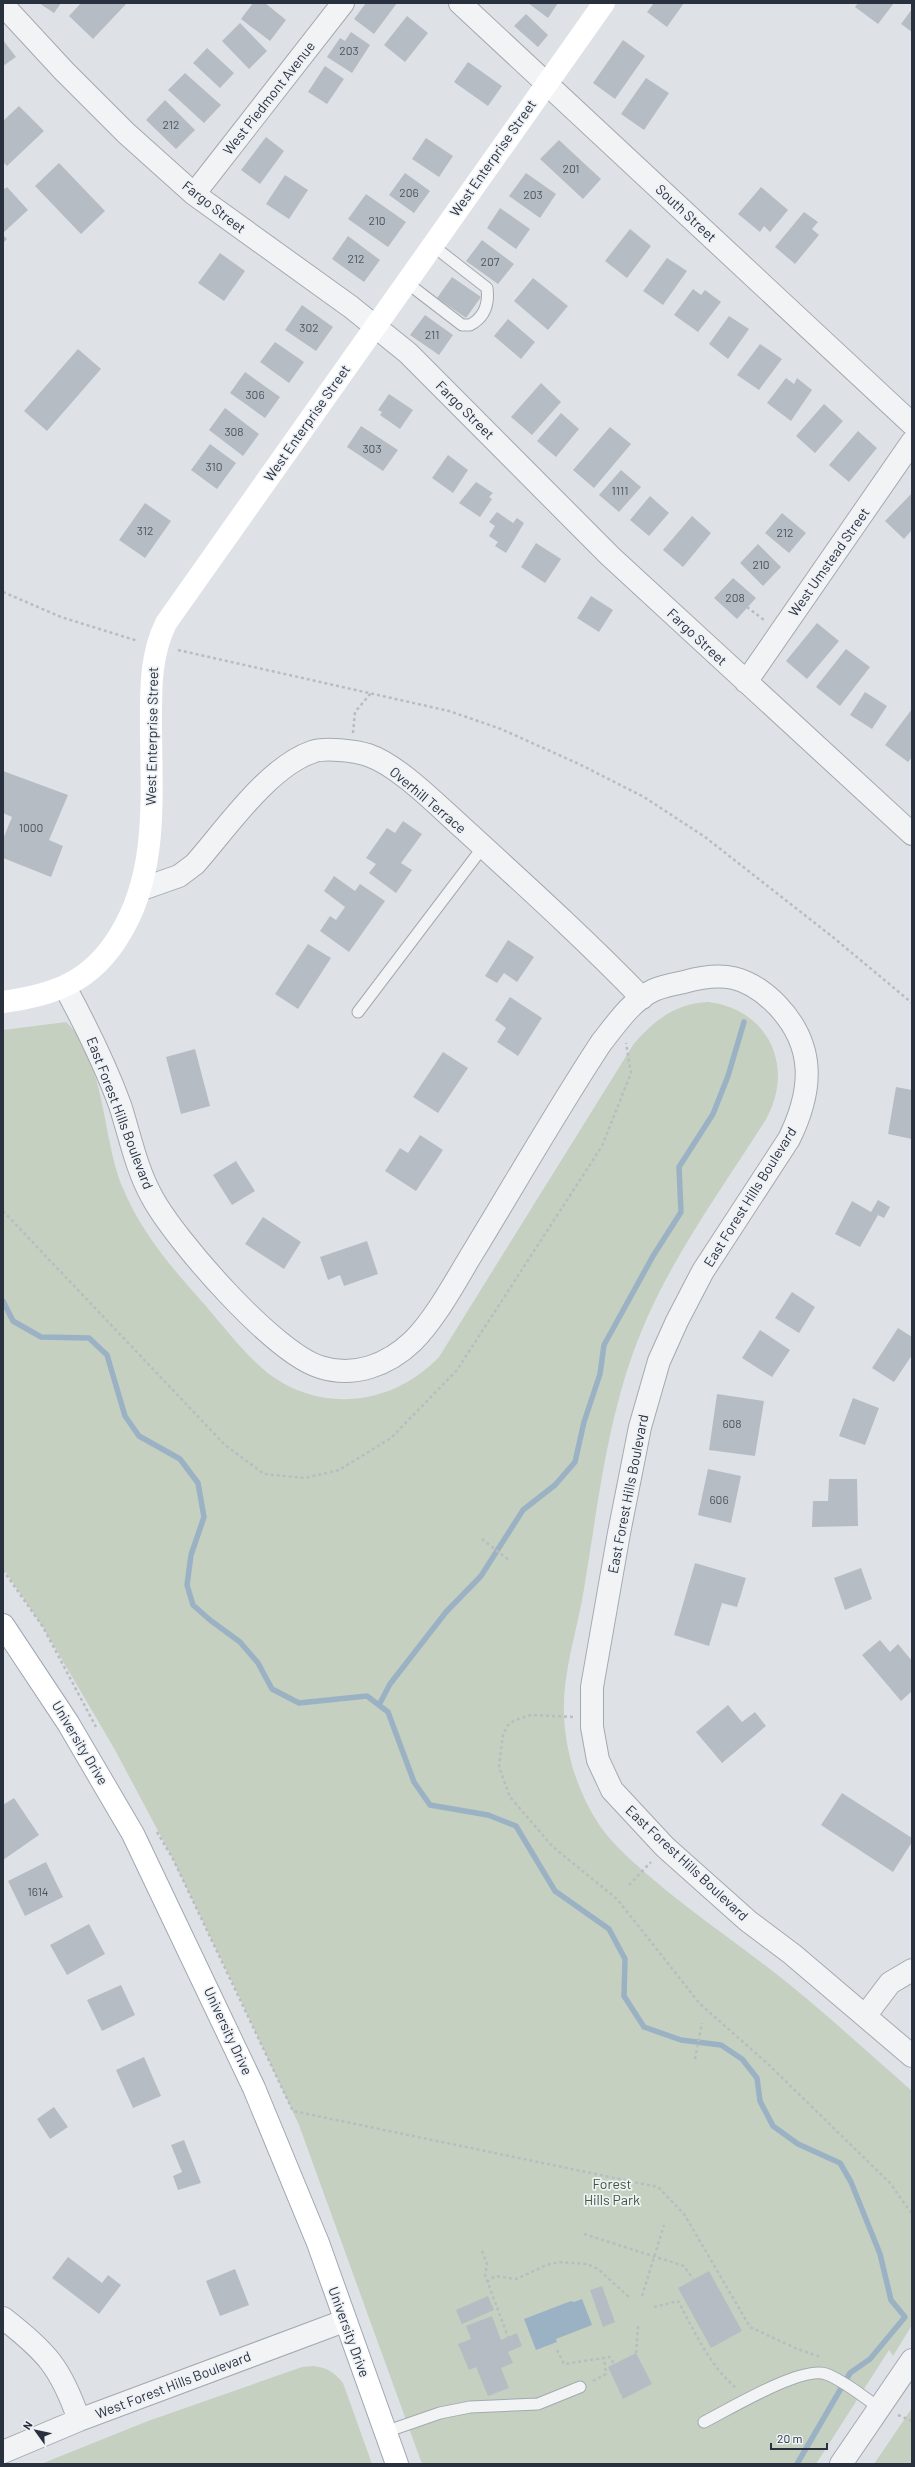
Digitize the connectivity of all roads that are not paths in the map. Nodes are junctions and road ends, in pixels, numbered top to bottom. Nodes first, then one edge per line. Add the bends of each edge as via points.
1 (343, 3) edge
2 (460, 3) edge
3 (604, 3) edge
4 (3, 5) edge
5 (546, 84) junction
6 (194, 194) junction
7 (432, 245) junction
8 (406, 282) junction
9 (376, 326) junction
10 (912, 428) edge
11 (746, 682) junction
12 (912, 834) edge
13 (484, 847) junction
14 (142, 889) junction
15 (65, 987) junction
16 (642, 998) junction
17 (3, 1002) edge
18 (358, 1012) dead end
19 (3, 1625) edge
20 (912, 1970) edge
21 (865, 2016) junction
22 (912, 2056) edge
23 (3, 2318) edge
24 (344, 2321) junction
25 (912, 2360) edge
26 (580, 2387) road end
27 (880, 2408) junction
28 (79, 2420) junction
29 (704, 2422) dead end
30 (385, 2432) junction
31 (3, 2452) edge
32 (397, 2464) edge
33 (840, 2464) edge

1 - 6 street, West Piedmont Avenue
2 - 5 street, South Street
3 - 5 street, West Enterprise Street
4 - 6 street, Fargo Street via 126,133
5 - 7 street, West Enterprise Street
5 - 10 street, South Street
6 - 9 street, Fargo Street
7 - 8 street, West Enterprise Street
7 - 8 lane via 487,288 488,297 483,314 475,322 462,325
8 - 9 street, West Enterprise Street
9 - 11 street, Fargo Street via 408,353 610,556
9 - 14 street, West Enterprise Street via 173,611 161,634 152,672 150,832 147,868
10 - 11 street, West Umstead Street
11 - 12 street, Fargo Street
13 - 14 street, Overhill Terrace via 394,769 368,755 330,750 313,751 279,769 195,864 180,876
13 - 16 street, Overhill Terrace
13 - 18 lane
14 - 15 street via 116,942 91,970
15 - 16 street, East Forest Hills Boulevard via 108,1072 143,1178 152,1198 172,1228 224,1289 277,1340 306,1362 337,1371 352,1371 384,1362 415,1339 446,1296 583,1070 601,1043
15 - 17 street via 45,995
16 - 21 street, East Forest Hills Boulevard via 654,990 717,975 734,977 751,984 768,997 794,1026 805,1053 805,1090 799,1117 789,1139 703,1271 659,1361 640,1427 592,1687 592,1719 598,1760 612,1790 665,1847 748,1922 792,1954
19 - 24 street, University Drive via 93,1763 133,1834 263,2109 318,2243
20 - 21 street via 890,1983
21 - 22 street, East Forest Hills Boulevard
23 - 28 street via 26,2336 54,2364 64,2380
24 - 28 street, West Forest Hills Boulevard
24 - 30 street, University Drive
25 - 27 street
26 - 30 lane via 538,2404 470,2407 440,2413
27 - 29 lane via 826,2374 812,2372 796,2376
27 - 33 street
28 - 31 street, West Forest Hills Boulevard
30 - 32 street, University Drive

